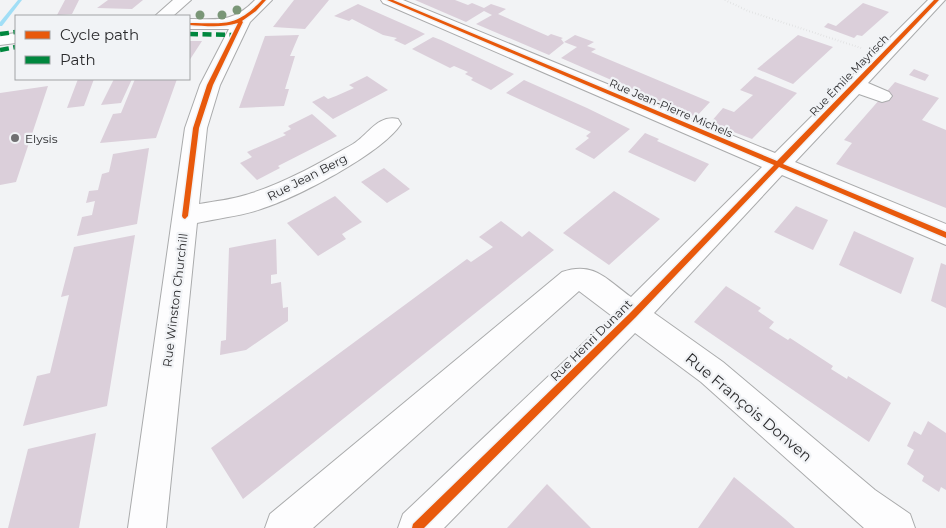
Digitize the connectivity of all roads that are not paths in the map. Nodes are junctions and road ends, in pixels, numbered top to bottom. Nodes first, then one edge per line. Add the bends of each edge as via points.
1 (182, 0) edge
2 (264, 0) edge
3 (388, 0) edge
4 (931, 6) edge
5 (946, 13) edge
6 (164, 15) edge
7 (241, 22) junction
8 (190, 24) edge
9 (15, 38) edge
10 (0, 40) edge
11 (855, 85) junction
12 (882, 96) dead end
13 (390, 124) dead end
14 (777, 165) junction
15 (186, 216) junction
16 (946, 235) edge
17 (633, 314) junction
18 (874, 516) edge
19 (147, 528) edge
20 (284, 528) edge
21 (417, 528) edge
22 (896, 528) edge

1 - 6 street
2 - 7 street via 251,16
3 - 14 street, Rue Jean-Pierre Michels
4 - 5 street
4 - 11 street, Rue Émile Mayrisch
7 - 8 street
7 - 15 street, Rue Winston Churchill via 210,85 196,128
9 - 10 street
11 - 12 street
11 - 14 street, Rue Émile Mayrisch
13 - 15 street, Rue Jean Berg via 363,148 287,190 255,202
14 - 16 street, Rue Jean-Pierre Michels
14 - 17 street, Rue Henri Dunant
15 - 19 street, Rue Winston Churchill
17 - 18 street, Rue François Donven via 712,372
17 - 20 street, Rue Henri Dunant via 583,278 572,280
17 - 21 street, Rue Henri Dunant
18 - 22 street, Rue François Donven

